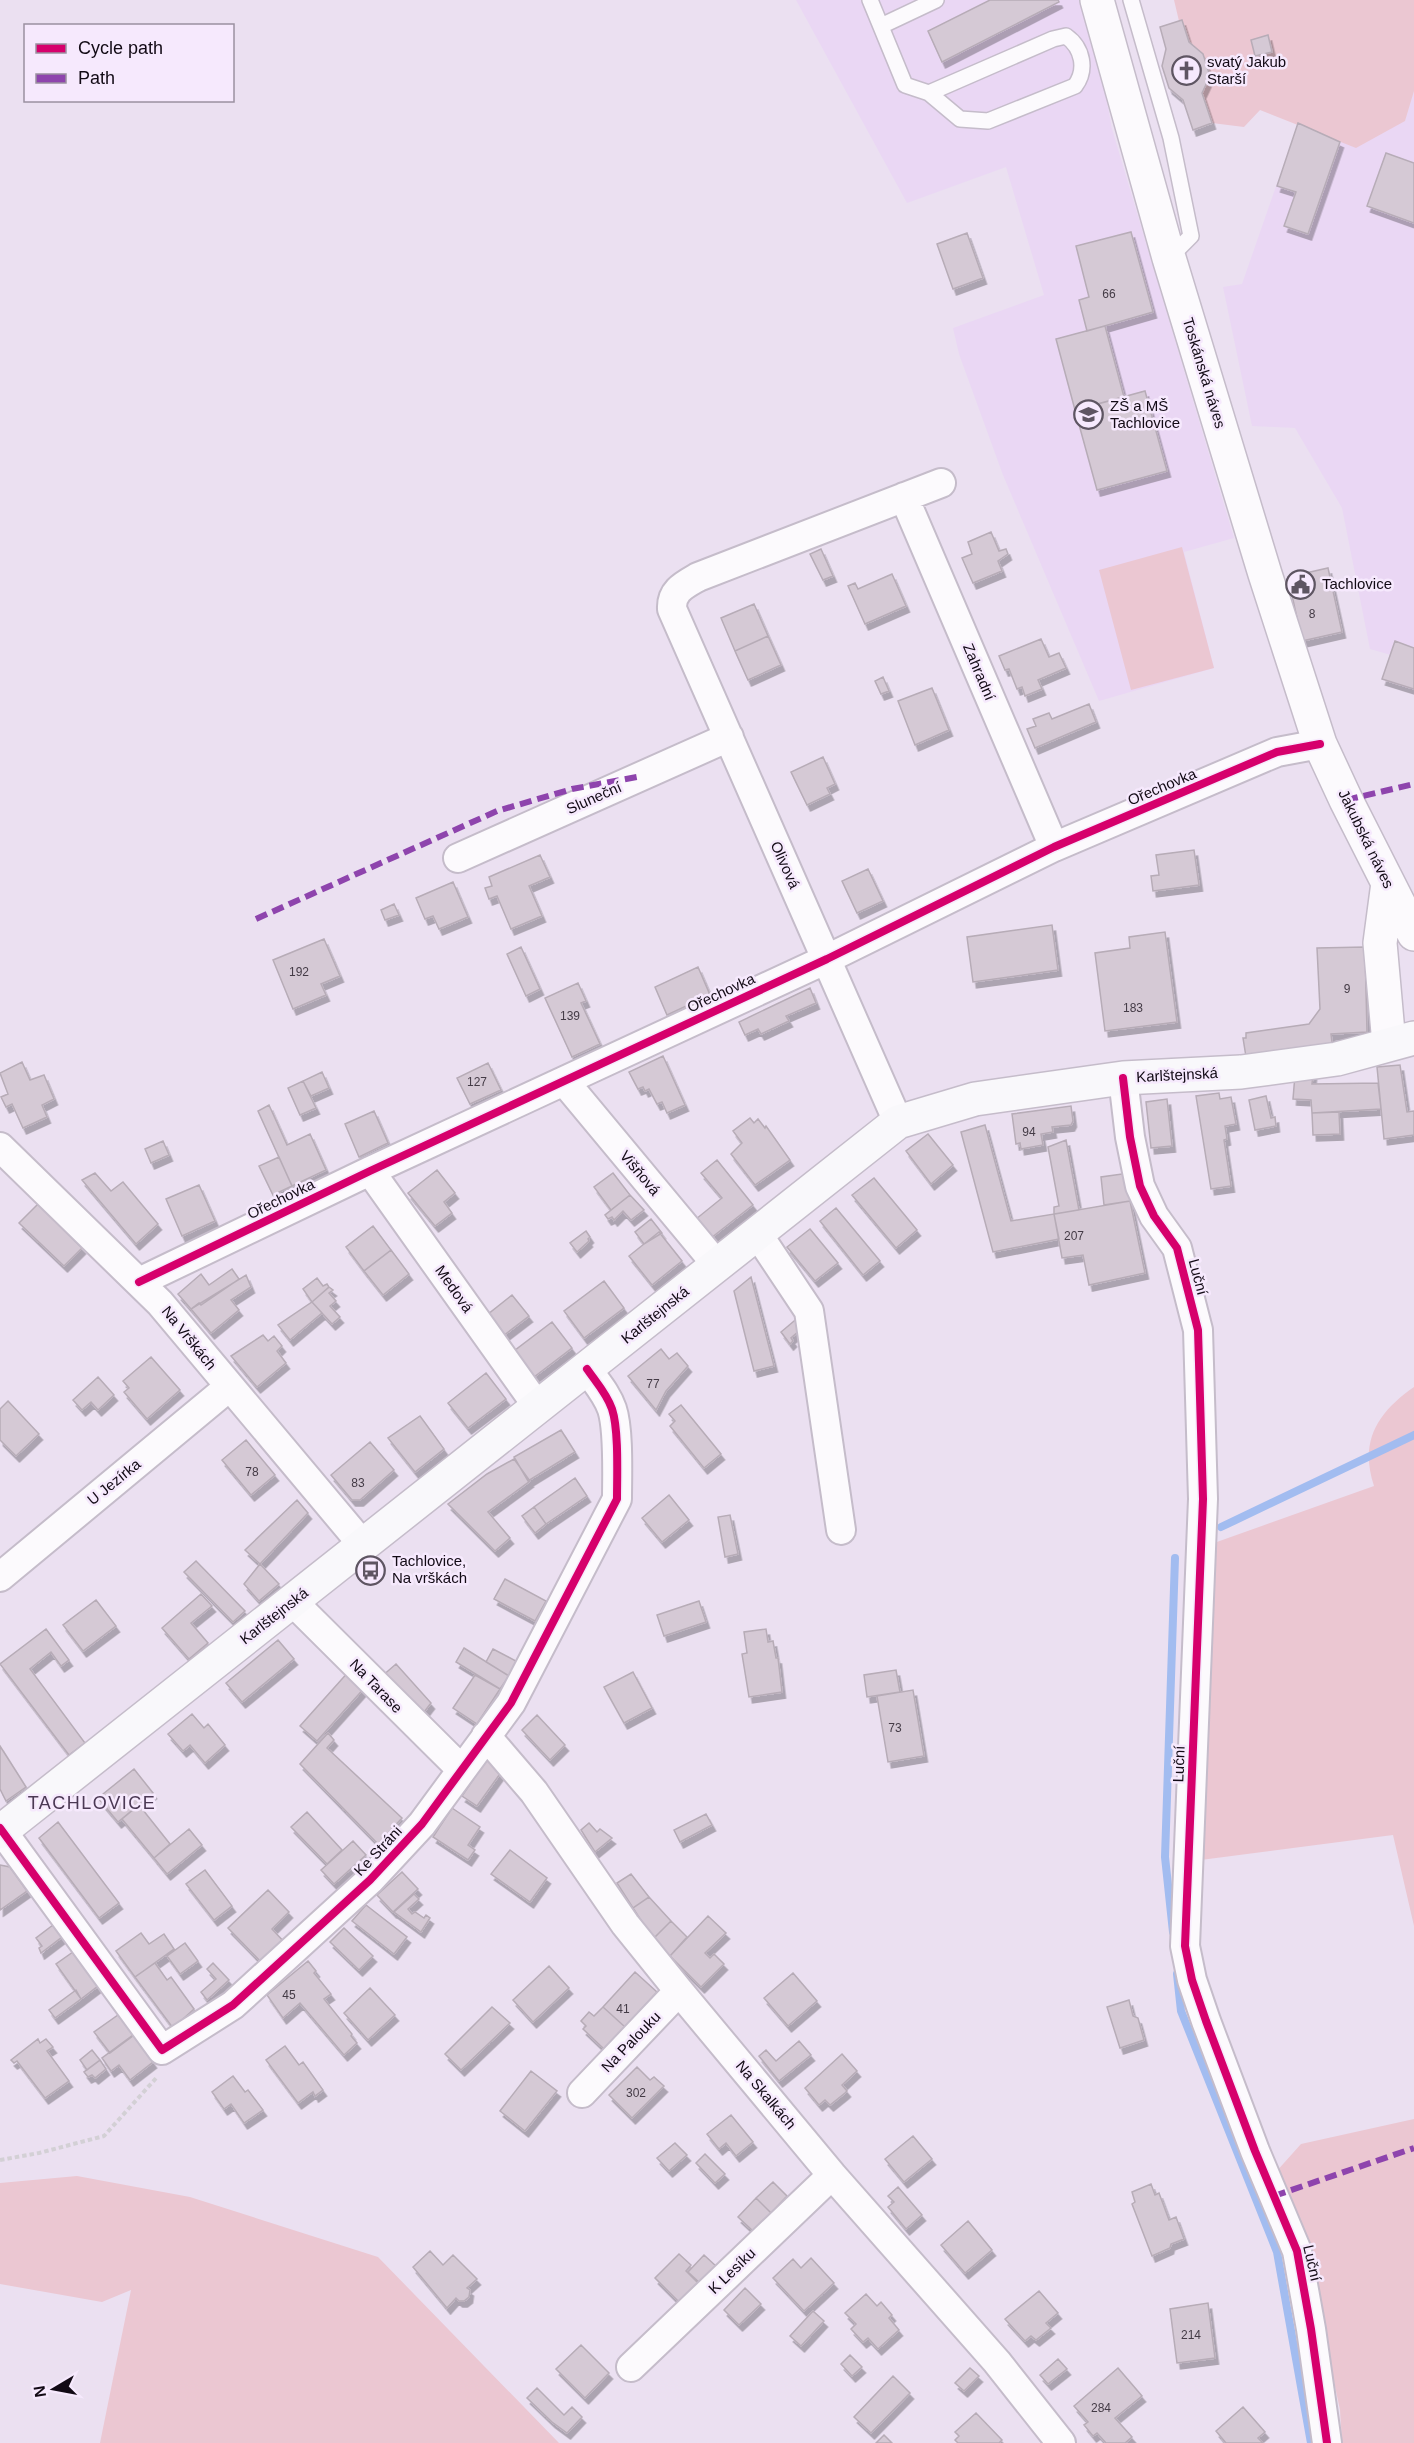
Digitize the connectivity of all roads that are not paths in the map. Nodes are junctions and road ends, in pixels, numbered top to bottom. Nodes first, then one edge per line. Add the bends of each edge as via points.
1 (870, 0) edge
2 (936, 0) edge
3 (1096, 0) edge
4 (1131, 0) edge
5 (881, 26) junction
6 (928, 93) junction
7 (1169, 258) junction
8 (940, 483) dead end
9 (904, 497) junction
10 (729, 737) junction
11 (1320, 744) junction
12 (1054, 847) junction
13 (458, 858) dead end
14 (1388, 884) junction
15 (1414, 934) edge
16 (827, 959) junction
17 (1401, 1041) edge
18 (1123, 1078) junction
19 (564, 1081) junction
20 (898, 1122) junction
21 (0, 1147) edge
22 (370, 1171) junction
23 (757, 1233) junction
24 (717, 1265) junction
25 (139, 1282) junction
26 (587, 1369) junction
27 (229, 1387) junction
28 (538, 1407) junction
29 (840, 1530) dead end
30 (363, 1545) junction
31 (0, 1577) edge
32 (292, 1601) junction
33 (486, 1736) junction
34 (461, 1769) junction
35 (1, 1830) edge
36 (680, 1991) junction
37 (582, 2093) dead end
38 (832, 2175) junction
39 (631, 2367) dead end
40 (1060, 2443) edge
41 (1327, 2443) edge

1 - 5 lane
2 - 5 lane
3 - 7 street, Toskánská náves
4 - 7 lane via 1171,138 1191,236
5 - 6 lane via 905,85
6 - 6 lane via 1066,36 1074,42 1083,65 1075,86 988,121 960,118
7 - 11 street, Toskánská náves
8 - 9 street
9 - 10 street, Olivová via 698,577 679,588 672,599 672,609
9 - 12 street, Zahradní
10 - 13 street, Sluneční
10 - 16 street, Olivová
11 - 12 street, Ořechovka via 1277,752
11 - 14 street, Jakubská náves
12 - 16 street, Ořechovka
14 - 15 street, Jakubská náves
14 - 17 street via 1380,943
16 - 19 street, Ořechovka
16 - 20 street, Olivová
17 - 18 main road, Karlštejnská via 1337,1059 1241,1072
18 - 20 main road, Karlštejnská via 975,1099
18 - 41 street, Luční via 1140,1186 1154,1216 1177,1248 1198,1330 1203,1499 1185,1946 1206,2021 1297,2251
19 - 22 street, Ořechovka
19 - 24 street, Višňová
20 - 23 main road, Karlštejnská
21 - 25 street, Na Vrškách
22 - 25 street, Ořechovka
22 - 28 street, Medová
23 - 24 main road, Karlštejnská
23 - 29 street via 809,1311
24 - 26 main road, Karlštejnská
25 - 27 street, Na Vrškách
26 - 28 main road, Karlštejnská
26 - 33 street, Ke Stráni via 612,1411 617,1499 511,1703
27 - 30 street, Na Vrškách
27 - 31 street, U Jezírka
28 - 30 main road, Karlštejnská
30 - 32 main road, Karlštejnská
32 - 34 street, Na Tarase
32 - 35 main road, Karlštejnská
33 - 34 street, Ke Stráni
33 - 36 street, Na Skalkách via 534,1792 625,1924
34 - 35 street, Ke Stráni via 422,1824 370,1880 233,2004 162,2050
36 - 37 street, Na Palouku
36 - 38 street, Na Skalkách
38 - 39 street, K Lesíku
38 - 40 street, Na Skalkách via 997,2362

